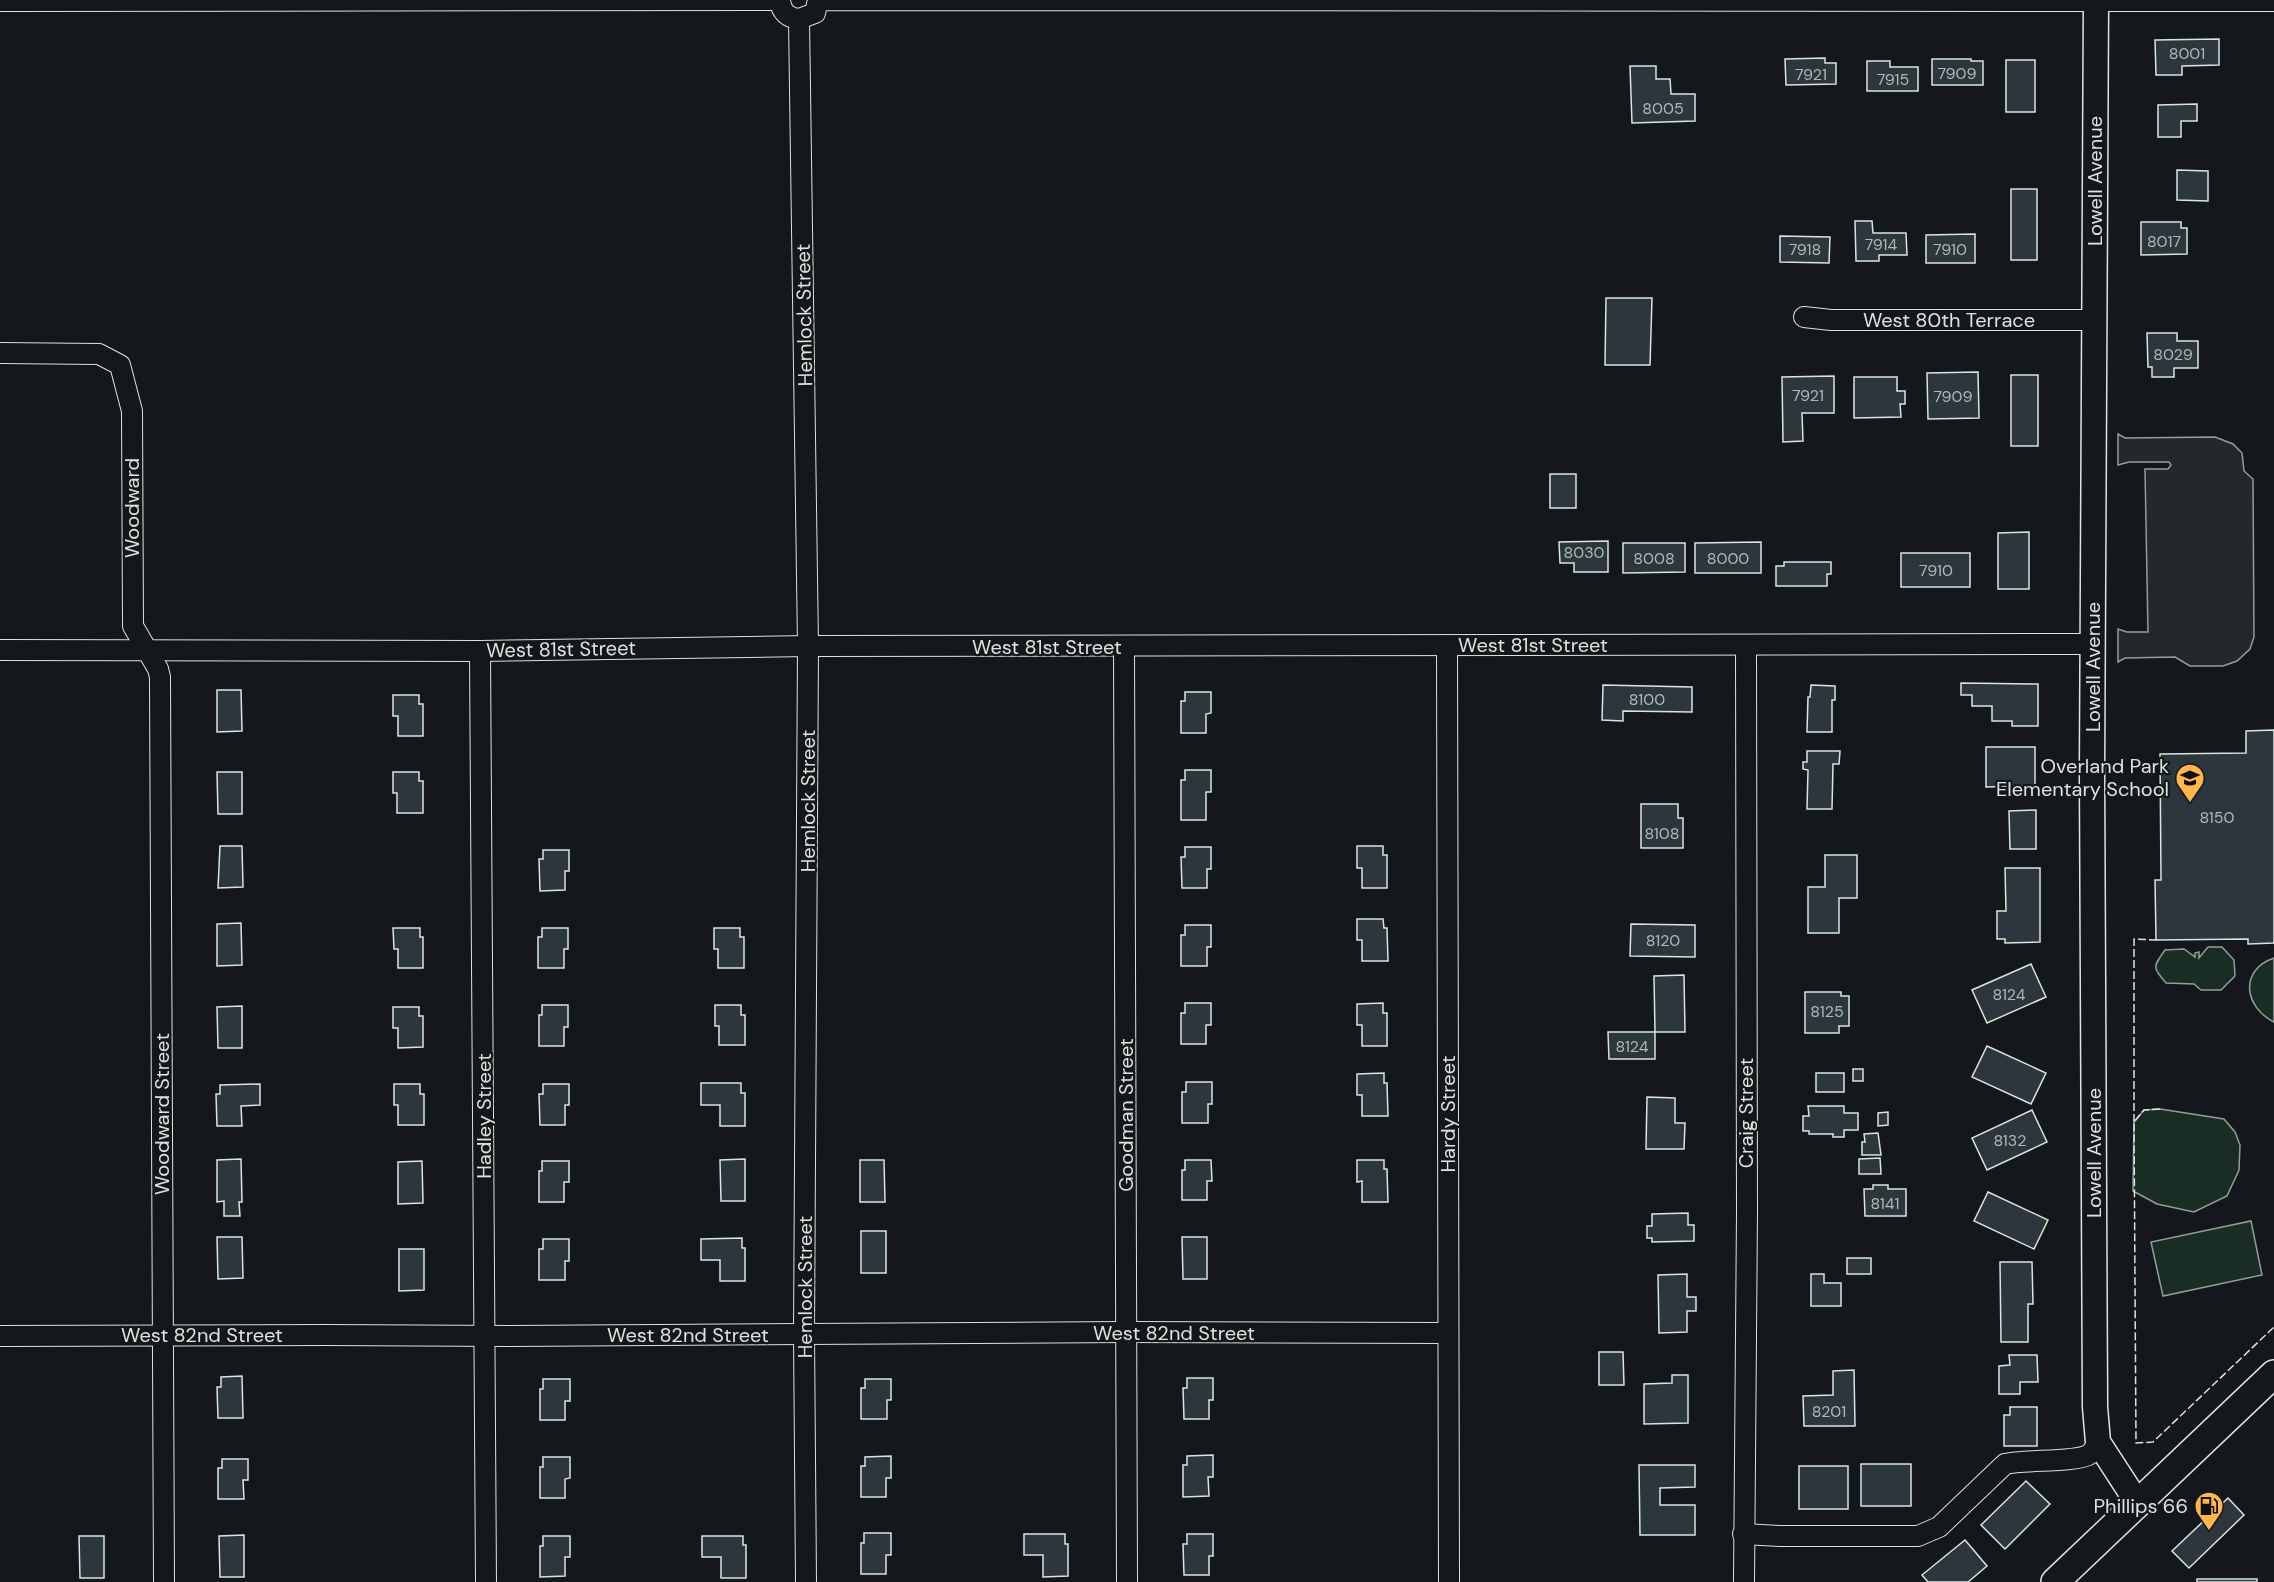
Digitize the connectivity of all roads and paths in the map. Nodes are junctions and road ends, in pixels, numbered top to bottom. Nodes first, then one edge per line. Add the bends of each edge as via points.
1 (780, 0) edge
2 (818, 0) edge
3 (2274, 0) edge
4 (0, 1) edge
5 (2096, 1) edge
6 (800, 19) junction
7 (1804, 317) dead end
8 (2094, 320) junction
9 (0, 353) edge
10 (2093, 644) junction
11 (1448, 645) junction
12 (1746, 645) junction
13 (808, 646) junction
14 (1124, 647) junction
15 (0, 650) edge
16 (147, 650) junction
17 (480, 651) junction
18 (1126, 1332) junction
19 (1448, 1333) junction
20 (804, 1334) junction
21 (163, 1335) junction
22 (0, 1336) edge
23 (484, 1336) junction
24 (2274, 1374) edge
25 (2098, 1442) junction
26 (2137, 1502) junction
27 (1743, 1534) junction
28 (164, 1582) edge
29 (486, 1582) edge
30 (806, 1582) edge
31 (1127, 1582) edge
32 (1449, 1582) edge
33 (1743, 1582) edge
34 (2055, 1582) edge

1 - 4 street
1 - 6 street via 786,15
2 - 5 street
2 - 6 street via 815,13
3 - 5 street
5 - 8 street, Lowell Avenue
6 - 13 street, Hemlock Street
7 - 8 street, West 80th Terrace
8 - 10 street, Lowell Avenue
9 - 16 street, Woodward via 99,354 120,365 132,411 133,626
10 - 12 street, West 81st Street
10 - 25 street, Lowell Avenue
11 - 12 street, West 81st Street
11 - 14 street, West 81st Street
11 - 19 street, Hardy Street
12 - 27 street, Craig Street
13 - 14 street, West 81st Street
13 - 17 street, West 81st Street
13 - 20 street, Hemlock Street
14 - 18 street, Goodman Street
15 - 16 street, West 81st Street
16 - 17 street, West 81st Street
16 - 21 street, Woodward Street via 160,677
17 - 23 street, Hadley Street
18 - 19 street, West 82nd Street
18 - 20 street, West 82nd Street
18 - 31 street, Goodman Street
19 - 32 street, Hardy Street
20 - 23 street, West 82nd Street
20 - 30 street, Hemlock Street
21 - 22 street, West 82nd Street
21 - 23 street, West 82nd Street
21 - 28 street, Woodward Street
23 - 29 street, Hadley Street
24 - 26 main road
25 - 26 street, Lowell Avenue
25 - 27 street via 2090,1454 2080,1458 2005,1464 1940,1527 1918,1536
26 - 34 main road
27 - 33 street, Craig Street

